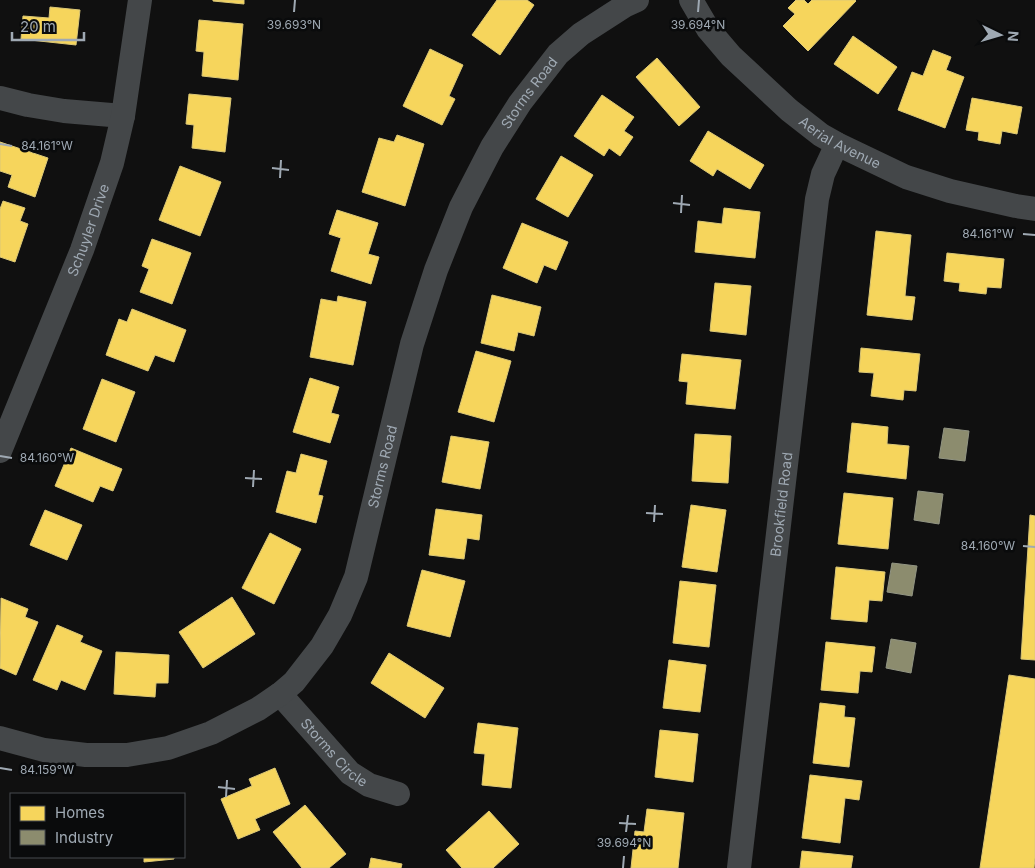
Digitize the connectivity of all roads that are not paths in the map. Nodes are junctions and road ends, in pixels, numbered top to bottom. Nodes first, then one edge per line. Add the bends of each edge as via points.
1 (140, 0) edge
2 (637, 0) edge
3 (691, 0) edge
4 (0, 98) edge
5 (122, 116) junction
6 (837, 144) junction
7 (1035, 209) edge
8 (0, 451) edge
9 (280, 694) junction
10 (0, 738) edge
11 (398, 794) dead end
12 (739, 868) edge

1 - 5 street, Schuyler Drive
2 - 9 street, Storms Road via 581,34 558,54 520,103 492,147 461,207 412,344 356,577 322,646 294,682
3 - 6 street, Aerial Avenue via 731,56 788,110
4 - 5 street via 64,111
5 - 8 street, Schuyler Drive via 112,163 82,250
6 - 7 street, Aerial Avenue via 906,177 950,191
6 - 12 street, Brookfield Road via 823,174 817,199
9 - 10 street, Storms Road via 211,733 168,748 127,755 44,750
9 - 11 street, Storms Circle via 350,773 369,785

